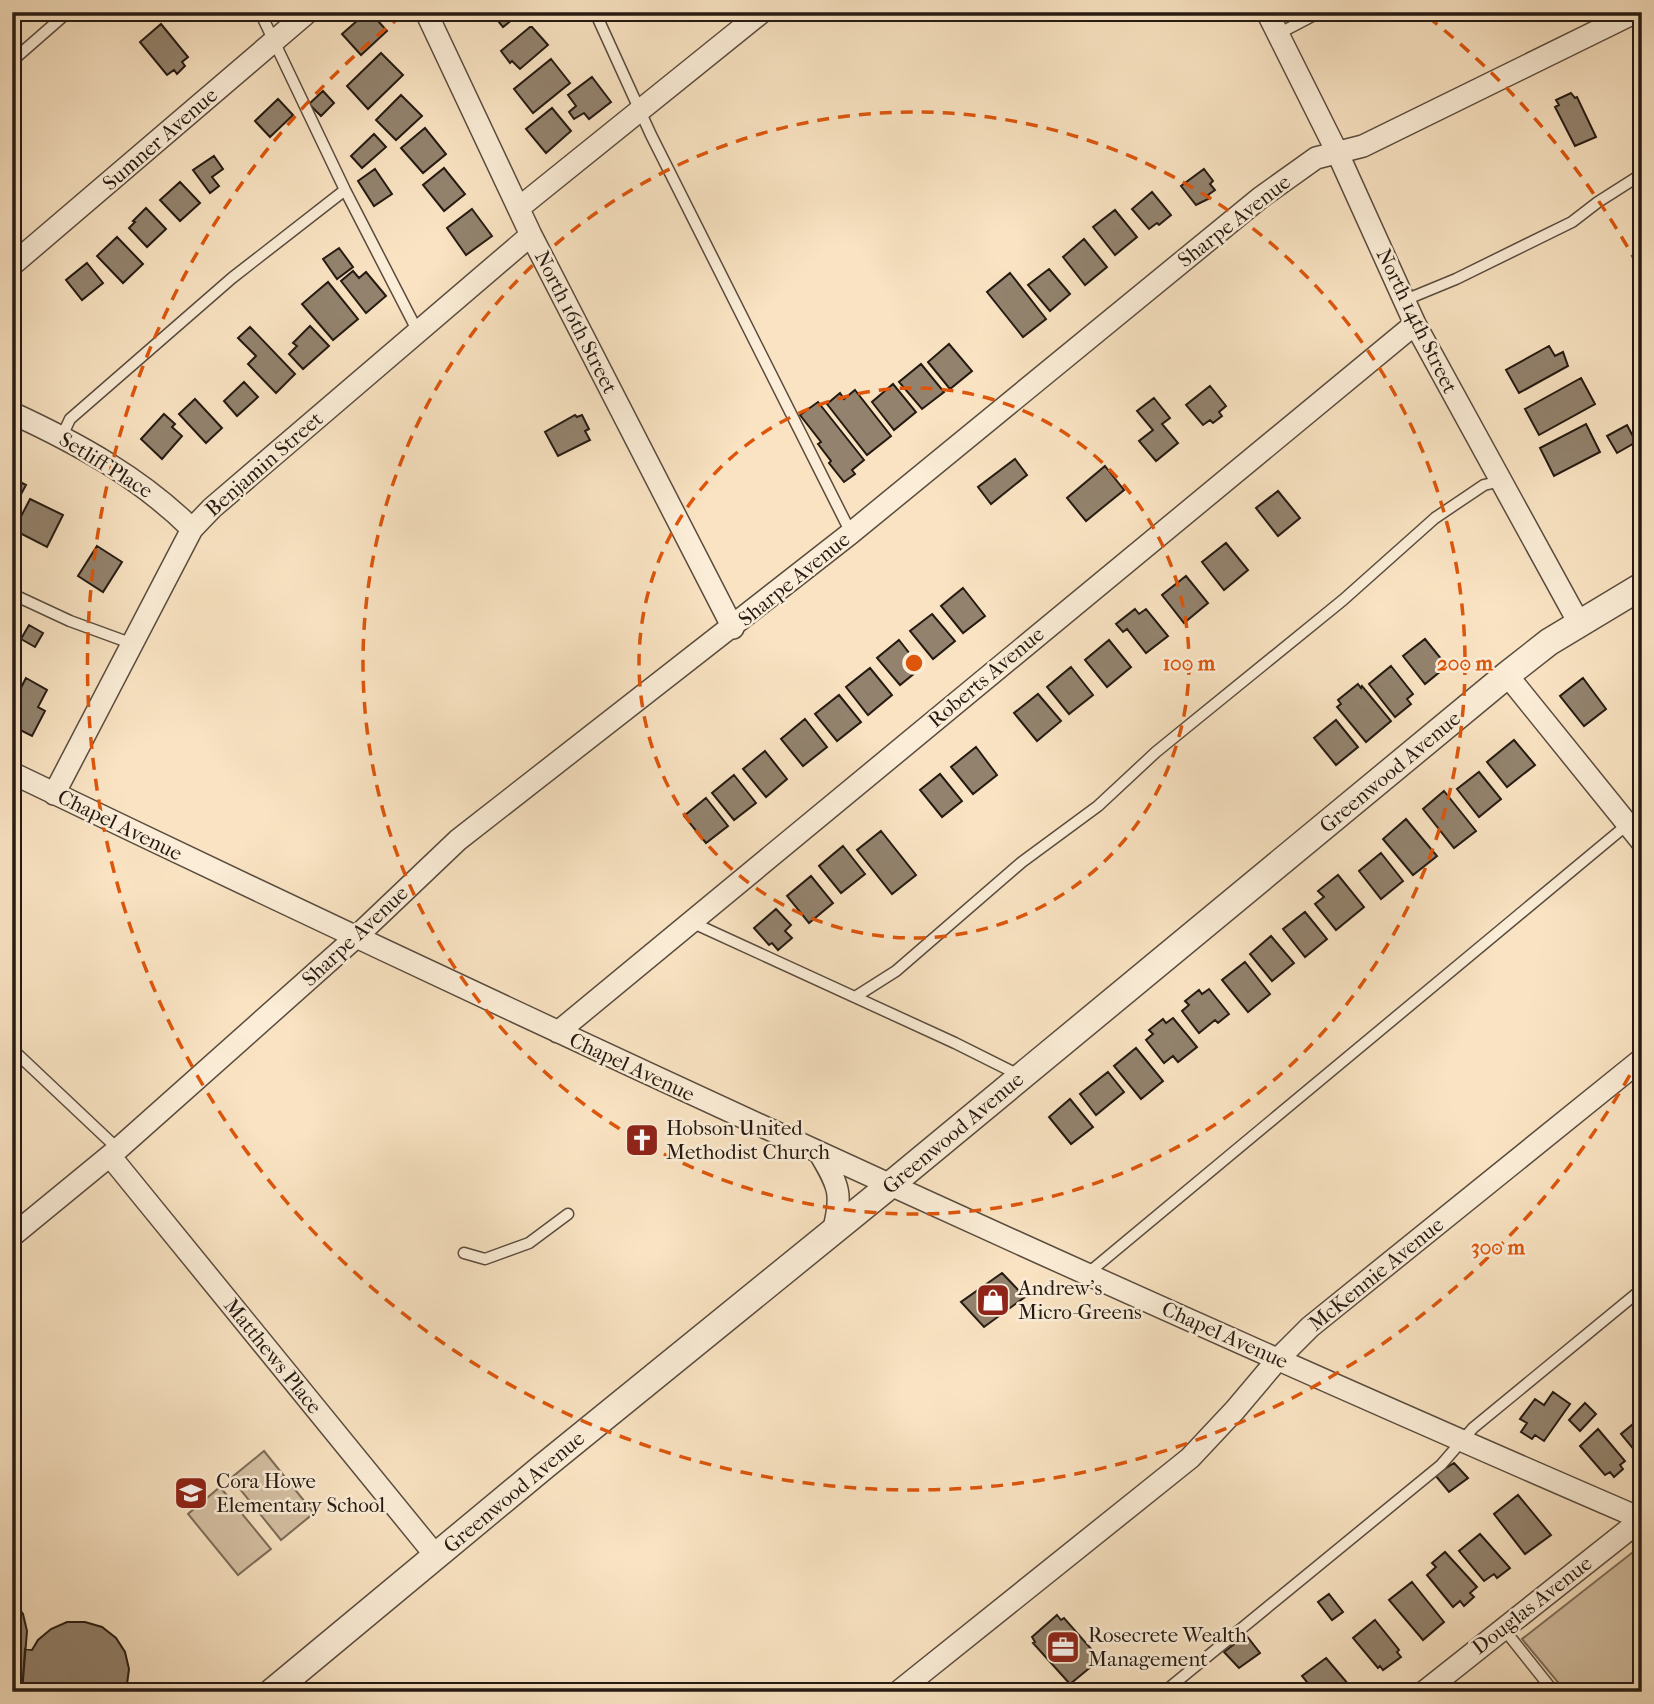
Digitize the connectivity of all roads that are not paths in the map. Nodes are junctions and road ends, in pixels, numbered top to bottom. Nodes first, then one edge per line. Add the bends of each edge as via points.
1 (68, 12) edge
2 (260, 12) edge
3 (308, 12) edge
4 (426, 12) edge
5 (595, 12) edge
6 (762, 12) edge
7 (1267, 12) edge
8 (1320, 12) edge
9 (1636, 12) edge
10 (1278, 34) junction
11 (274, 41) junction
12 (12, 61) edge
13 (641, 111) junction
14 (1338, 154) junction
15 (1642, 174) edge
16 (345, 190) junction
17 (520, 207) junction
18 (531, 234) junction
19 (12, 265) edge
20 (1405, 300) junction
21 (1415, 324) junction
22 (417, 330) junction
23 (12, 413) edge
24 (62, 436) junction
25 (1501, 481) junction
26 (192, 529) junction
27 (851, 533) junction
28 (1642, 586) edge
29 (12, 594) edge
30 (1579, 623) junction
31 (733, 628) junction
32 (133, 643) junction
33 (1507, 675) junction
34 (12, 773) edge
35 (54, 794) junction
36 (1635, 820) edge
37 (1642, 842) edge
38 (691, 922) junction
39 (355, 938) junction
40 (855, 997) junction
41 (558, 1032) junction
42 (12, 1049) edge
43 (1642, 1059) edge
44 (1021, 1077) junction
45 (114, 1153) junction
46 (820, 1154) junction
47 (889, 1186) junction
48 (568, 1214) dead end
49 (833, 1231) junction
50 (12, 1236) edge
51 (464, 1253) dead end
52 (1087, 1274) junction
53 (1642, 1289) edge
54 (1278, 1359) junction
55 (1463, 1441) junction
56 (1642, 1519) edge
57 (436, 1556) junction
58 (1503, 1628) junction
59 (272, 1692) edge
60 (898, 1692) edge
61 (1164, 1692) edge
62 (1424, 1692) edge
63 (1554, 1692) edge

1 - 12 lane
2 - 11 lane
3 - 11 street, Sumner Avenue
4 - 17 street, North 16th Street
5 - 13 lane
6 - 13 street
7 - 10 street, North 14th Street
8 - 10 lane
9 - 14 street, Sharpe Avenue via 1363,146
10 - 14 street, North 14th Street
11 - 16 lane
11 - 19 street, Sumner Avenue
13 - 17 street
13 - 27 lane
14 - 20 street, North 14th Street
14 - 27 street, Sharpe Avenue via 1315,158 1260,198
15 - 20 lane via 1572,222
16 - 22 lane
16 - 24 lane via 232,278 70,419
17 - 18 street, North 16th Street
18 - 22 street, Benjamin Street
18 - 31 street, North 16th Street
20 - 21 street, North 14th Street
21 - 25 street, North 14th Street
21 - 38 street, Roberts Avenue
22 - 26 street, Benjamin Street
23 - 24 street, Setliff Place
24 - 26 street, Setliff Place via 136,481
25 - 30 street, North 14th Street
25 - 40 lane via 1484,485 1435,518 1098,806 1021,862 896,971
26 - 32 street, Benjamin Street
27 - 31 street, Sharpe Avenue
28 - 30 street, Greenwood Avenue
29 - 32 lane
30 - 33 street, Greenwood Avenue
31 - 39 street, Sharpe Avenue via 458,840
32 - 35 street, Benjamin Street
33 - 36 street
33 - 44 street, Greenwood Avenue
34 - 35 street, Chapel Avenue
35 - 39 street, Chapel Avenue
36 - 37 street
36 - 52 lane
38 - 40 lane
38 - 41 street, Roberts Avenue
39 - 41 street, Chapel Avenue
39 - 45 street, Sharpe Avenue
40 - 44 lane
41 - 46 street, Chapel Avenue
42 - 45 lane
43 - 54 street, McKennie Avenue via 1310,1327
44 - 47 street, Greenwood Avenue
45 - 50 street, Sharpe Avenue
45 - 57 street, Matthews Place
46 - 47 street, Chapel Avenue
46 - 49 street via 839,1193
47 - 49 street, Greenwood Avenue
47 - 52 street, Chapel Avenue
48 - 51 lane via 529,1243 485,1258
49 - 57 street, Greenwood Avenue
52 - 54 street, Chapel Avenue
53 - 55 lane
54 - 55 street, Chapel Avenue
54 - 60 street, McKennie Avenue via 1190,1458
55 - 56 street, Chapel Avenue
55 - 61 lane via 1441,1465
56 - 58 street, Douglas Avenue
57 - 59 street, Greenwood Avenue
58 - 62 street, Douglas Avenue
58 - 63 lane

